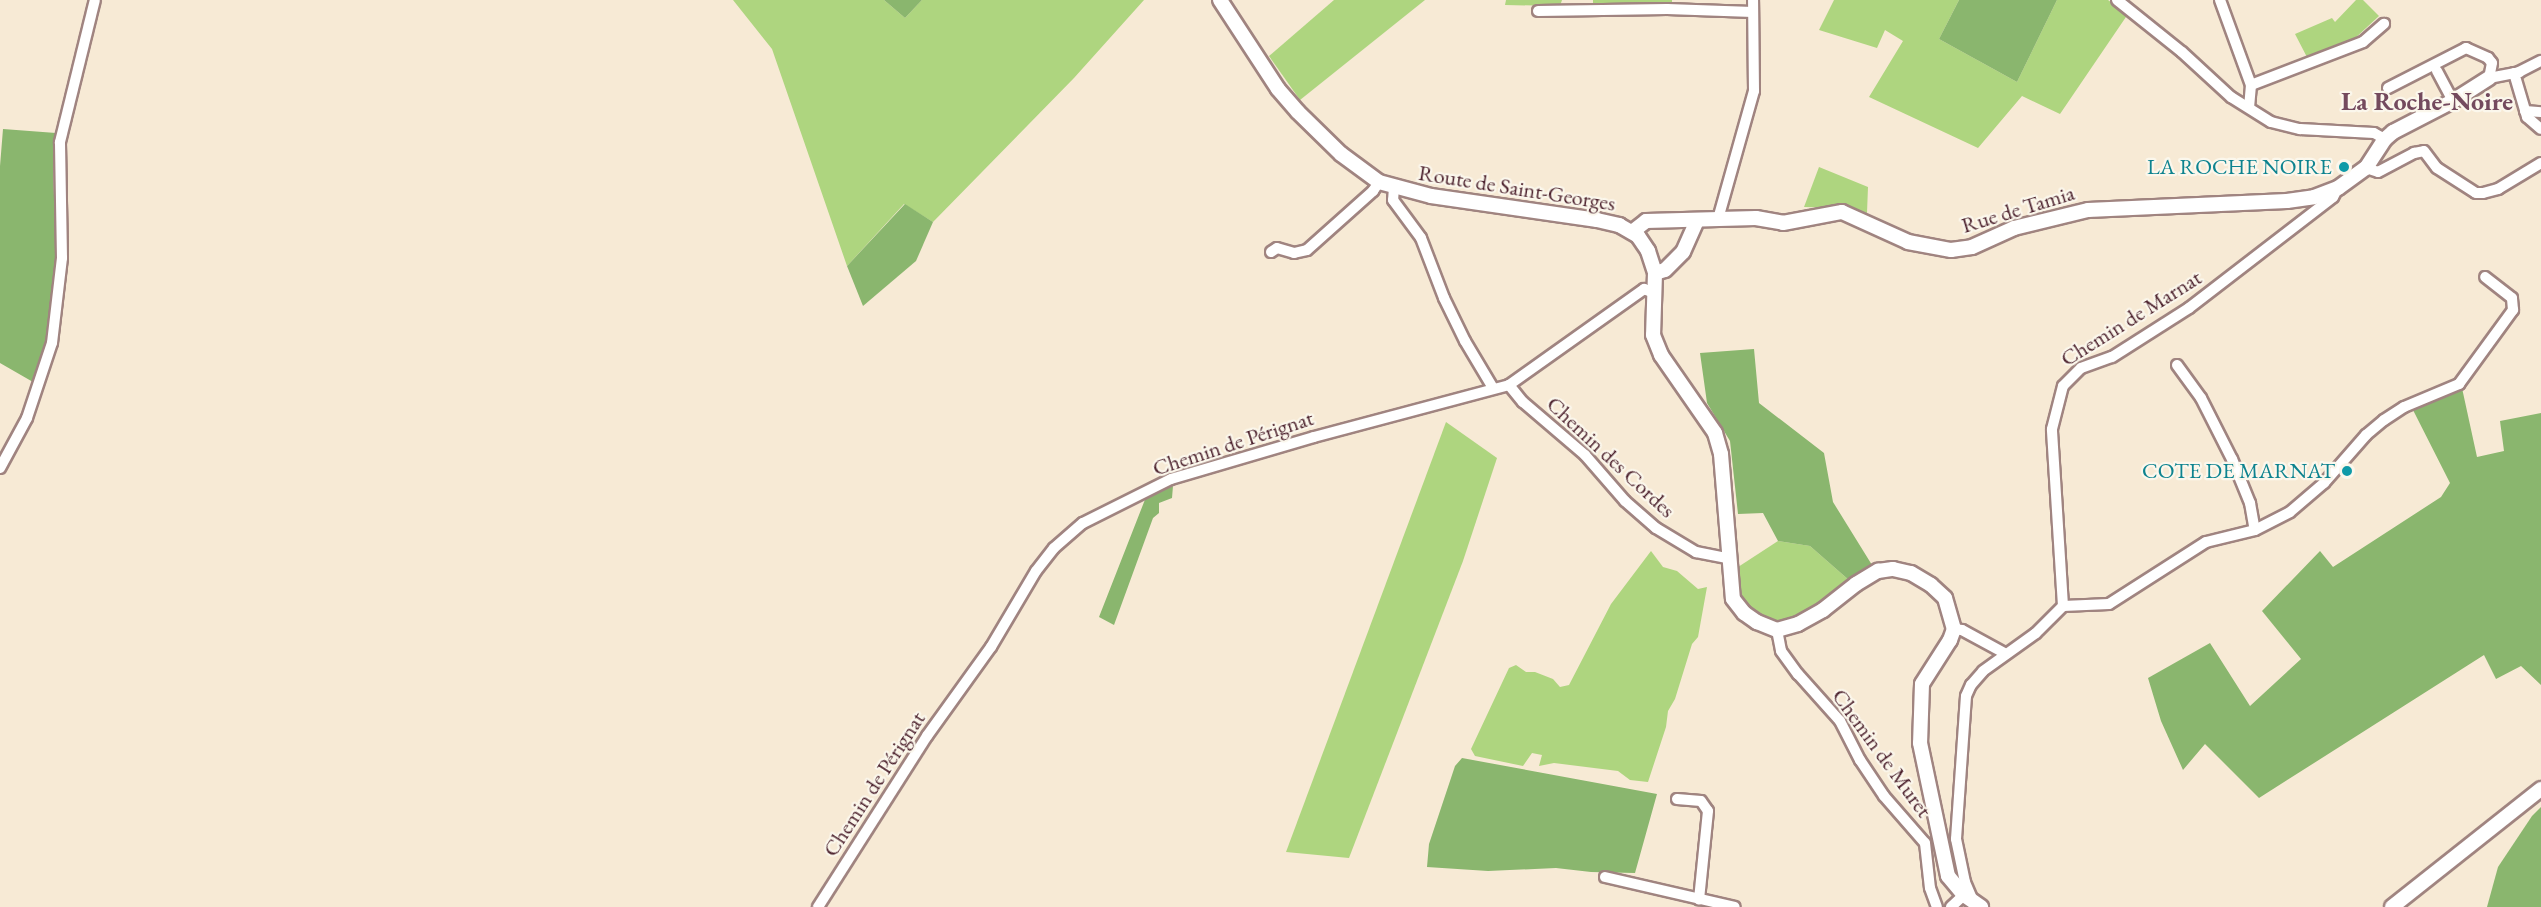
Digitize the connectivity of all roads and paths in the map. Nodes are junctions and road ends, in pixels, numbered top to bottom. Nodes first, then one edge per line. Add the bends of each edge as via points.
1 (95, 0) edge
2 (1220, 0) edge
3 (1753, 0) edge
4 (2116, 0) edge
5 (2220, 0) edge
6 (1538, 11) dead end
7 (1754, 12) junction
8 (2384, 24) dead end
9 (2540, 62) edge
10 (2437, 71) dead end
11 (2514, 73) junction
12 (2489, 78) junction
13 (2251, 85) junction
14 (2388, 88) dead end
15 (2453, 101) junction
16 (2249, 107) junction
17 (2525, 111) junction
18 (2541, 112) edge
19 (2541, 129) edge
20 (2385, 139) junction
21 (2541, 163) edge
22 (2368, 165) junction
23 (1379, 182) junction
24 (1394, 187) junction
25 (2338, 188) junction
26 (1718, 219) junction
27 (1698, 220) junction
28 (1632, 232) junction
29 (1271, 252) dead end
30 (1655, 273) junction
31 (2485, 277) dead end
32 (1654, 293) junction
33 (2177, 365) dead end
34 (1509, 385) junction
35 (1493, 388) junction
36 (0, 468) edge
37 (2255, 530) junction
38 (1728, 558) junction
39 (2062, 606) junction
40 (1954, 628) junction
41 (1778, 630) junction
42 (2006, 654) junction
43 (2541, 789) edge
44 (1677, 799) dead end
45 (1605, 878) dead end
46 (1699, 900) junction
47 (1973, 901) edge
48 (818, 907) edge
49 (1735, 907) edge
50 (1937, 907) edge
51 (1951, 907) edge
52 (2392, 907) edge

1 - 36 street via 60,142 62,258 52,343 27,418
2 - 23 street, Route de Saint-Georges via 1278,89 1298,112 1341,154
3 - 7 street
4 - 16 street via 2231,97
5 - 13 street
6 - 7 street
7 - 26 street via 1754,91
8 - 13 street via 2362,42
9 - 11 street
10 - 15 street
11 - 12 street
11 - 17 street
12 - 14 street via 2493,68 2488,58 2466,48
12 - 15 street
13 - 16 street
15 - 20 street
16 - 20 street via 2282,126 2374,133
17 - 18 street
17 - 19 street
20 - 22 street, Rue de Tamia
21 - 22 street via 2483,194 2437,168 2424,151 2378,172
22 - 25 street, Rue de Tamia
23 - 24 street, Route de Saint-Georges
23 - 29 street via 1307,250 1294,253 1277,248
24 - 28 street, Route de Saint-Georges via 1598,220
24 - 35 street via 1393,200 1421,238 1444,298
25 - 26 street, Rue de Tamia via 2287,201 2088,210 2014,228 1972,247 1951,250 1908,242 1842,212 1783,223 1756,218
25 - 39 street, Chemin de Marnat via 2333,197 2189,308 2112,357 2080,368 2063,386 2052,429
26 - 27 street, Rue de Tamia
27 - 28 street, Rue de Tamia via 1646,221
27 - 30 street via 1683,252 1665,270
28 - 30 street via 1648,251
30 - 32 street
31 - 37 street via 2511,298 2514,310 2459,384 2404,407 2384,420 2308,498
32 - 34 street, Chemin de Pérignat via 1644,289
32 - 38 street via 1653,335 1661,356 1714,433 1721,454
33 - 37 street via 2201,398 2232,459 2250,503
34 - 35 street, Chemin de Pérignat
34 - 38 street, Chemin des Cordes via 1656,528 1696,552
35 - 48 street, Chemin de Pérignat via 1171,479 1083,522 1053,548 1036,571 991,647 927,736
37 - 39 street via 2206,542 2109,604
38 - 41 street via 1733,599 1757,622
39 - 42 street via 2036,633
40 - 41 street via 1945,598 1911,573 1893,569 1878,571 1823,610
40 - 42 street
40 - 47 street via 1922,684 1920,743 1948,876
41 - 50 street, Chemin de Muret via 1781,651 1840,721 1884,796 1925,843 1930,888
42 - 47 street via 1983,671 1966,696 1956,838
43 - 52 street
44 - 46 street via 1701,801 1708,811
45 - 46 street
46 - 49 street
47 - 51 street

